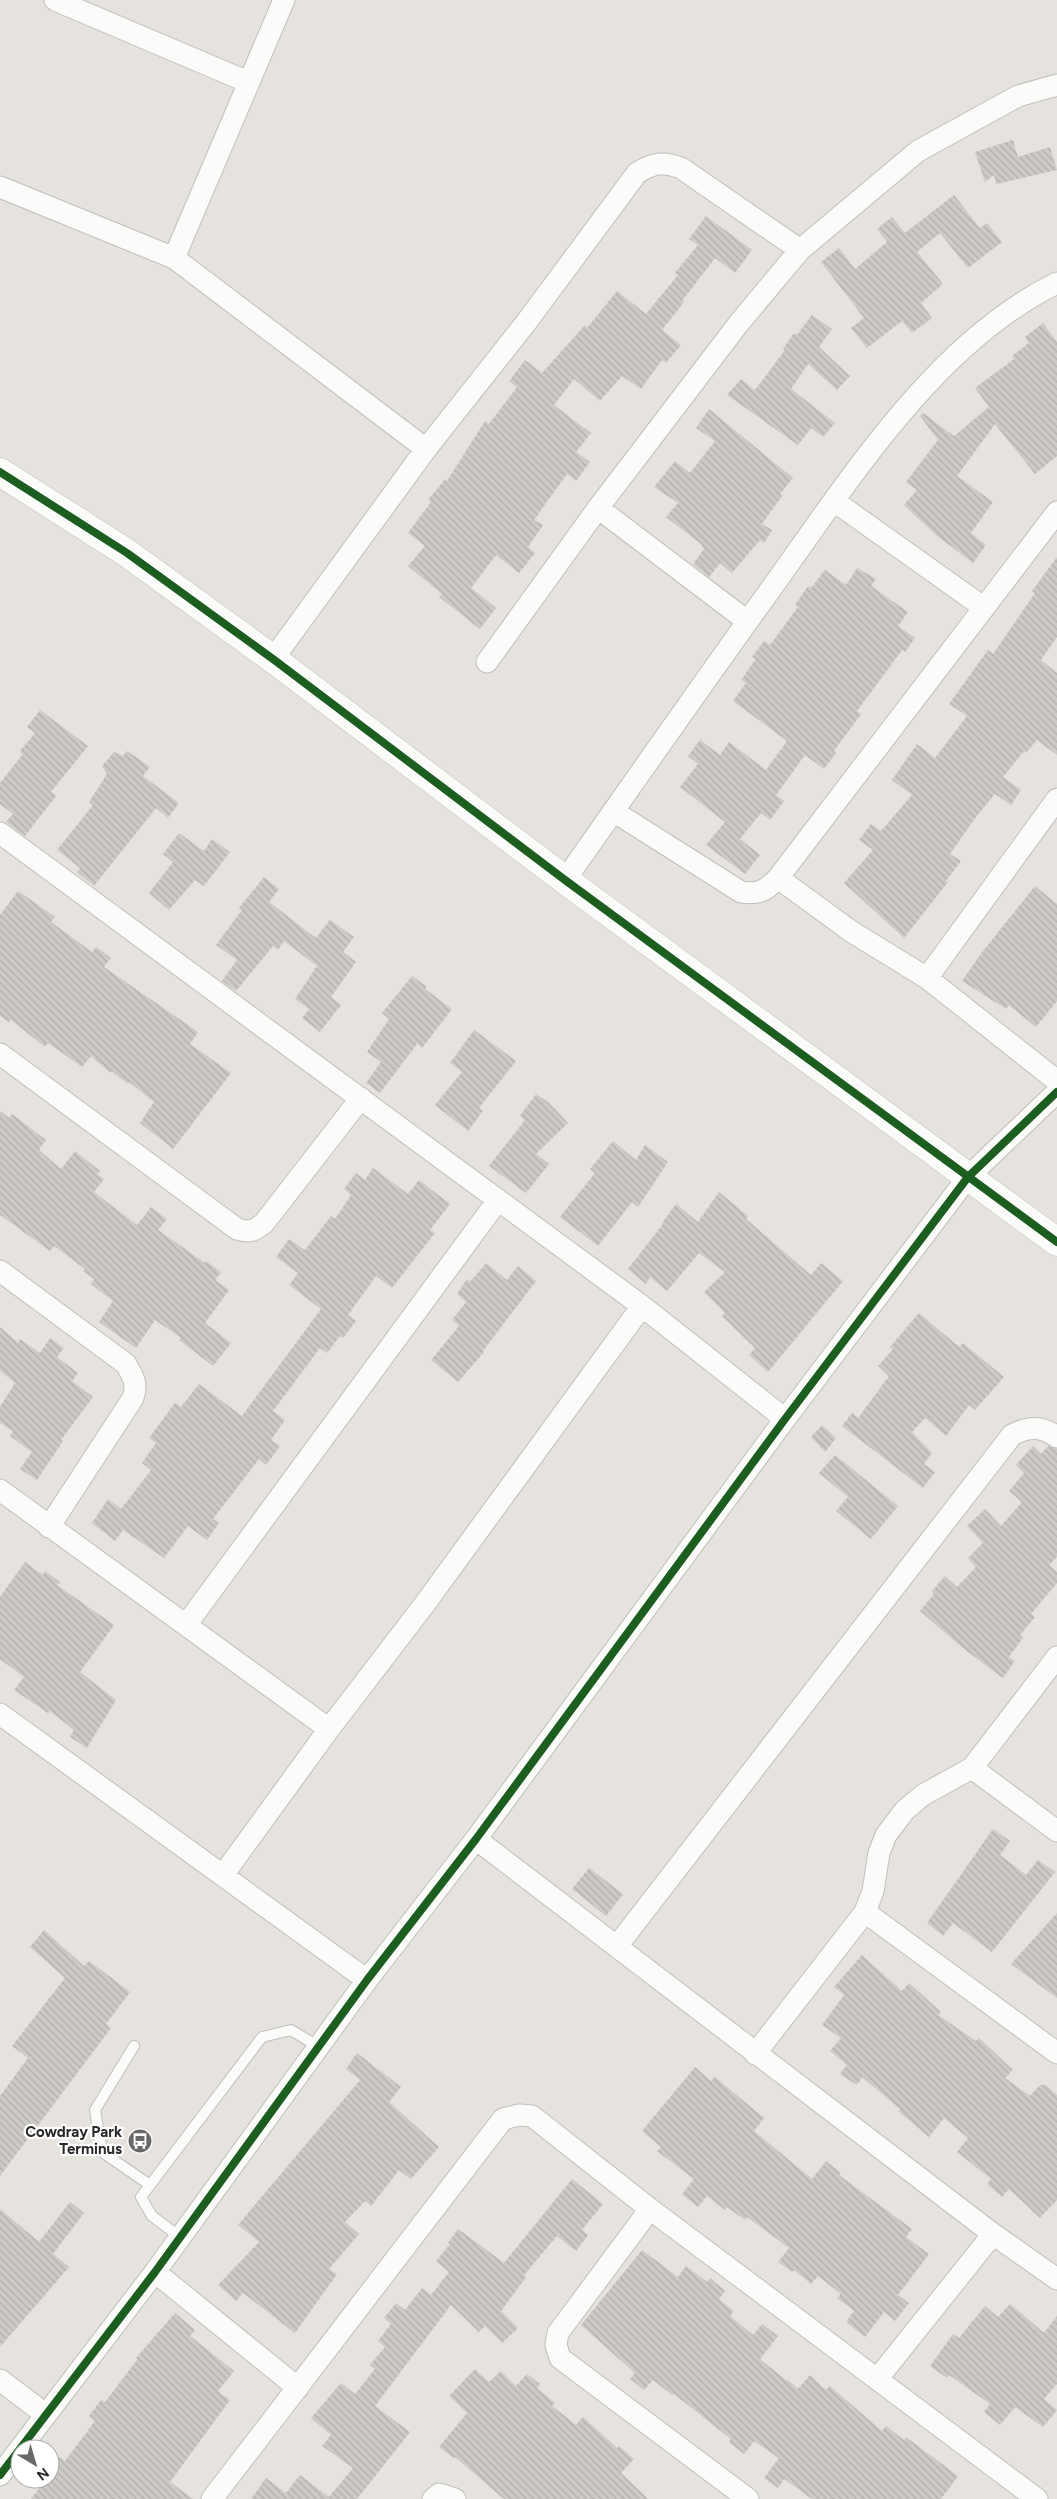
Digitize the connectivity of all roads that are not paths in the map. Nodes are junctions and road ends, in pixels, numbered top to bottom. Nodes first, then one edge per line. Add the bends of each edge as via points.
1 (55, 0) edge
2 (284, 0) edge
3 (248, 82) junction
4 (1057, 85) edge
5 (0, 187) edge
6 (800, 250) junction
7 (174, 258) junction
8 (1057, 283) edge
9 (426, 449) junction
10 (0, 472) edge
11 (834, 501) junction
12 (598, 508) junction
13 (1057, 512) edge
14 (983, 607) junction
15 (747, 621) junction
16 (273, 659) junction
17 (487, 662) dead end
18 (1057, 799) edge
19 (613, 811) junction
20 (0, 833) edge
21 (778, 878) junction
22 (565, 880) junction
23 (927, 978) junction
24 (0, 1054) edge
25 (1057, 1081) edge
26 (1057, 1092) edge
27 (361, 1098) junction
28 (968, 1177) junction
29 (498, 1200) junction
30 (1057, 1242) edge
31 (0, 1271) edge
32 (642, 1306) junction
33 (785, 1419) junction
34 (1057, 1437) edge
35 (0, 1490) edge
36 (49, 1527) junction
37 (186, 1625) junction
38 (1057, 1656) edge
39 (0, 1714) edge
40 (328, 1729) junction
41 (972, 1768) junction
42 (1057, 1831) edge
43 (476, 1839) junction
44 (224, 1875) junction
45 (865, 1912) junction
46 (617, 1946) junction
47 (367, 1980) junction
48 (134, 2046) dead end
49 (319, 2046) junction
50 (755, 2054) junction
51 (1057, 2054) edge
52 (150, 2185) junction
53 (650, 2209) junction
54 (993, 2234) junction
55 (180, 2237) junction
56 (155, 2272) junction
57 (1057, 2279) edge
58 (878, 2378) junction
59 (0, 2380) edge
60 (298, 2388) junction
61 (45, 2414) junction
62 (0, 2475) edge
63 (212, 2499) edge
64 (433, 2499) edge
65 (455, 2499) edge
66 (748, 2499) edge
67 (1037, 2499) edge

1 - 3 street
2 - 3 street
3 - 7 street
4 - 6 street via 1018,96 918,150
5 - 7 street
6 - 9 street via 681,168 667,162 651,164 637,173 525,324
6 - 12 street
7 - 9 street
8 - 11 street via 1038,292 975,336 901,413
9 - 16 street
10 - 16 street via 127,553
11 - 14 street
11 - 15 street
12 - 15 street
12 - 17 street
13 - 14 street
14 - 21 street
15 - 19 street
16 - 22 street
18 - 23 street
19 - 21 street via 741,892 754,894 764,891
19 - 22 street
20 - 27 street
21 - 23 street via 852,932
22 - 28 street
23 - 25 street
24 - 27 street via 237,1229 248,1232 264,1224
26 - 28 street
27 - 29 street
28 - 30 street
28 - 33 street
29 - 32 street
29 - 37 street
31 - 36 street via 126,1364 136,1387 133,1398
32 - 33 street
32 - 40 street via 424,1605
33 - 43 street
34 - 46 street via 1033,1427 1012,1435
35 - 36 street
36 - 37 street
37 - 40 street
38 - 41 street
39 - 44 street
40 - 44 street
41 - 42 street
41 - 45 street via 923,1795 886,1835
43 - 46 street
43 - 47 street
44 - 47 street
45 - 50 street
45 - 51 street
46 - 50 street
47 - 49 street
48 - 52 lane via 95,2110 102,2152
49 - 52 lane via 291,2030 262,2038
49 - 55 street
50 - 54 street
52 - 55 lane via 141,2197 144,2203 152,2216
53 - 58 street
53 - 60 street via 532,2116 503,2119
53 - 66 street via 558,2333 556,2345 560,2358
54 - 57 street
54 - 58 street
55 - 56 street
56 - 60 street
56 - 61 street
58 - 67 street
59 - 61 street
60 - 63 street
61 - 62 street
64 - 65 street via 439,2494

